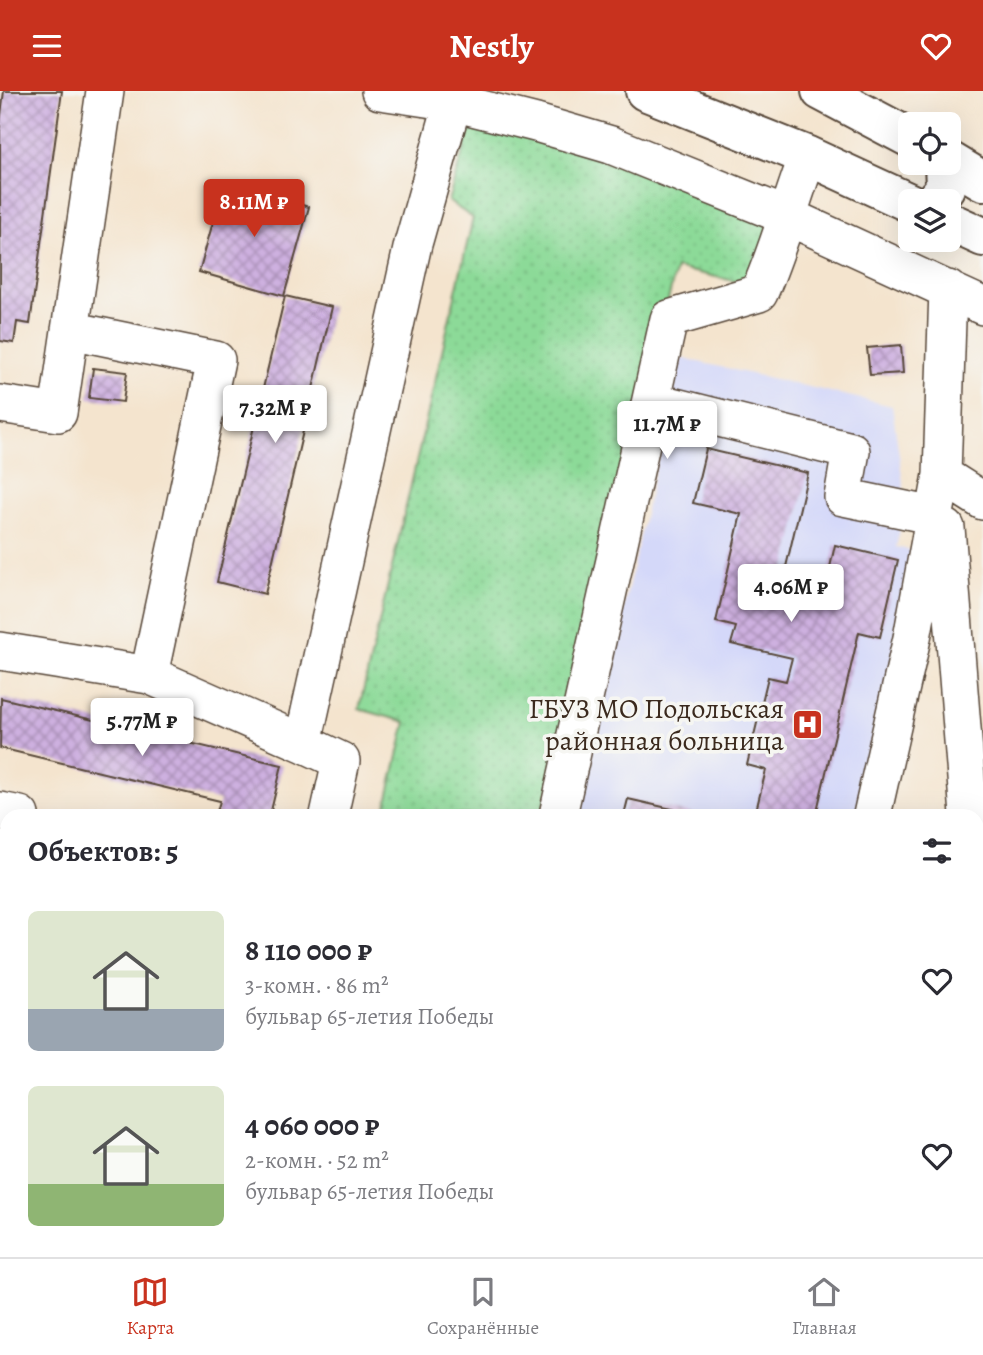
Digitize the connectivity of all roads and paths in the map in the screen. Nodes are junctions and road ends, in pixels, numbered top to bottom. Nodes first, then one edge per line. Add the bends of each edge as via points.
1 (105, 91) edge
2 (645, 91) edge
3 (821, 91) edge
4 (387, 92) edge
5 (453, 103) junction
6 (898, 132) edge
7 (808, 156) junction
8 (961, 169) edge
9 (983, 181) edge
10 (898, 198) edge
11 (789, 217) junction
12 (961, 227) edge
13 (983, 237) edge
14 (948, 289) junction
15 (983, 306) edge
16 (70, 330) junction
17 (651, 401) junction
18 (0, 404) edge
19 (942, 475) junction
20 (983, 501) edge
21 (934, 516) junction
22 (0, 651) edge
23 (149, 675) junction
24 (303, 743) junction
25 (330, 809) edge
26 (559, 809) edge
27 (873, 809) edge
28 (969, 809) edge

1 - 16 street
2 - 7 main road
3 - 6 main road
4 - 5 street
5 - 11 street via 611,145
5 - 24 street via 413,244
7 - 10 main road
7 - 11 street
8 - 9 main road
11 - 14 street
11 - 17 street via 759,293 669,319
12 - 13 main road
14 - 15 street
14 - 19 street
16 - 18 street via 58,413
16 - 23 street via 216,360
17 - 21 street via 852,451 843,497
17 - 26 street
19 - 20 street
19 - 21 street
19 - 28 street
21 - 27 street
22 - 23 street
23 - 24 street
24 - 25 street via 341,761

